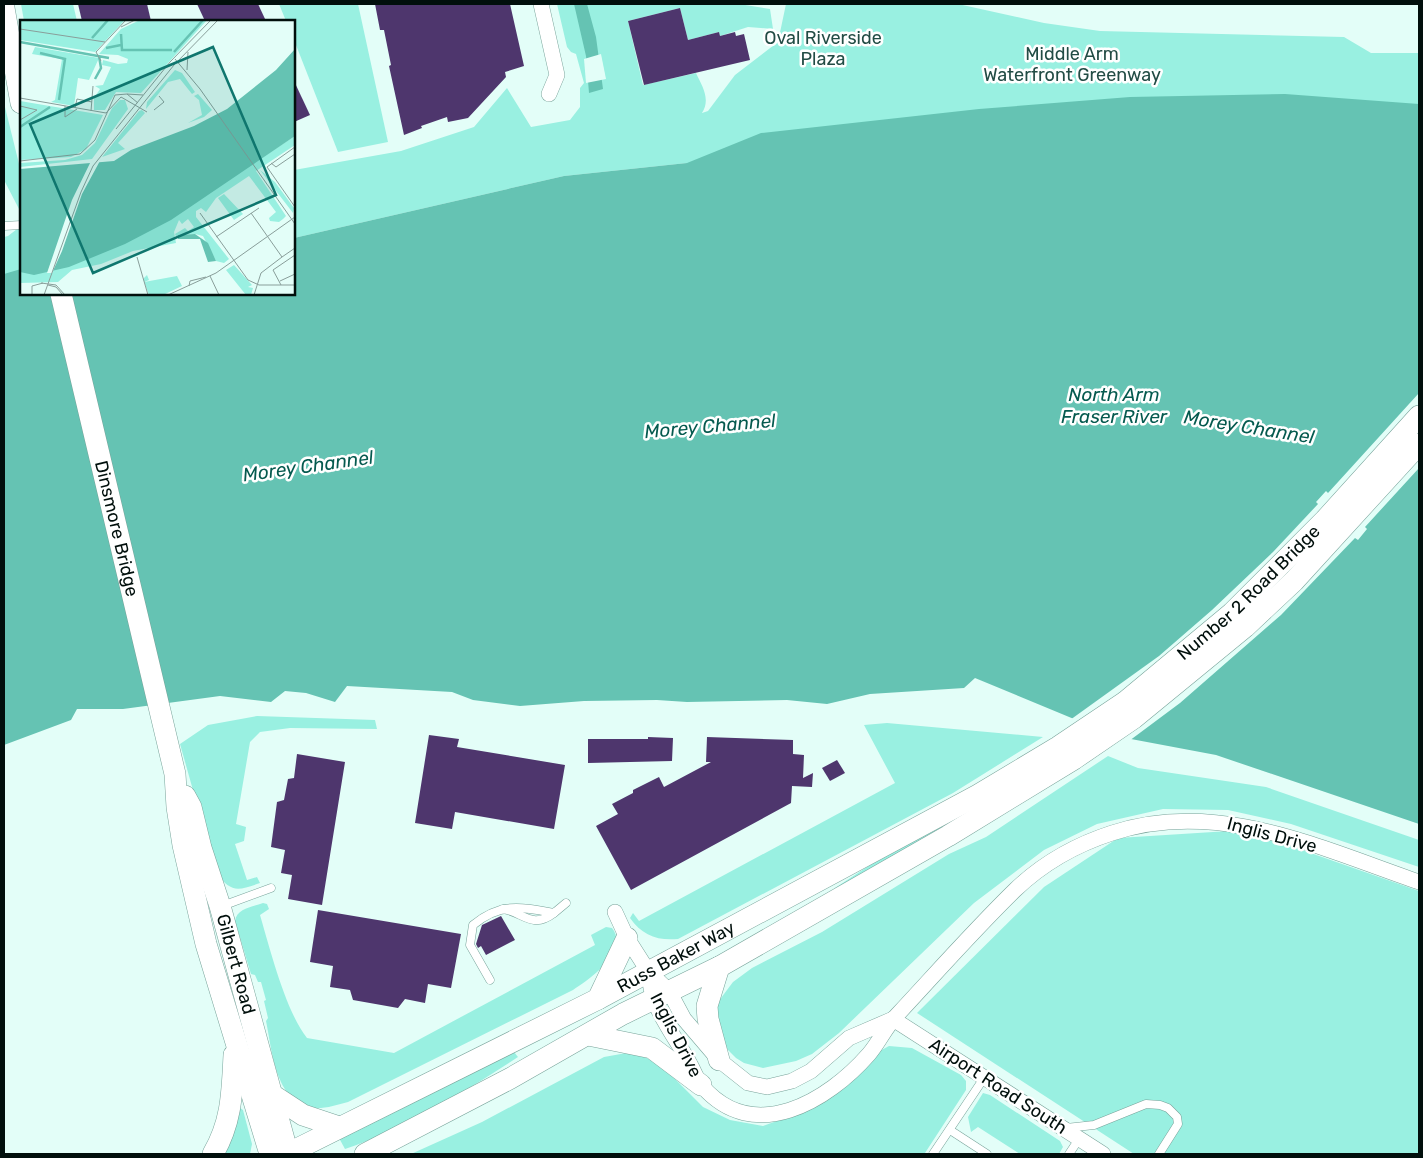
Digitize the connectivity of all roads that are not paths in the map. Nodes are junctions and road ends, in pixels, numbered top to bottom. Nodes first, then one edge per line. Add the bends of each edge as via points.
1 (541, 4) edge
2 (4, 8) edge
3 (4, 54) edge
4 (549, 94) dead end
5 (20, 97) edge
6 (20, 116) edge
7 (20, 225) edge
8 (4, 226) edge
9 (61, 295) edge
10 (1419, 416) edge
11 (1419, 444) edge
12 (1066, 753) junction
13 (174, 770) junction
14 (1419, 882) edge
15 (271, 888) dead end
16 (566, 904) dead end
17 (220, 906) junction
18 (615, 912) dead end
19 (627, 938) junction
20 (719, 967) junction
21 (648, 971) junction
22 (490, 980) dead end
23 (661, 994) junction
24 (598, 999) junction
25 (893, 1018) junction
26 (588, 1035) junction
27 (235, 1038) junction
28 (719, 1060) junction
29 (984, 1078) junction
30 (701, 1085) junction
31 (272, 1094) junction
32 (339, 1127) junction
33 (1062, 1128) junction
34 (950, 1130) junction
35 (1079, 1139) junction
36 (213, 1154) edge
37 (270, 1154) edge
38 (287, 1154) edge
39 (365, 1154) edge
40 (933, 1154) edge
41 (987, 1154) edge
42 (1069, 1154) edge
43 (1102, 1154) edge
44 (1159, 1154) edge

1 - 4 street via 556,75
2 - 5 main road
3 - 6 main road
7 - 8 lane
9 - 13 main road, Dinsmore Bridge
10 - 12 main road, Number 2 Road Bridge via 1320,526 1232,613
11 - 12 main road, Number 2 Road Bridge via 1294,581 1246,627 1134,718
12 - 20 main road, Russ Baker Way via 948,836
12 - 21 main road, Russ Baker Way via 978,795
13 - 17 main road, Gilbert Road via 191,807
13 - 27 main road, Gilbert Road via 183,845 206,944
14 - 25 street, Inglis Drive via 1294,838 1242,824 1175,821 1127,829 1072,848 1035,872
15 - 17 lane
16 - 22 lane via 538,920 503,908 473,925 469,941
17 - 31 main road, Gilbert Road
18 - 19 street, Inglis Drive
19 - 21 street, Inglis Drive
19 - 24 main road
20 - 23 main road, Russ Baker Way
20 - 28 main road via 707,1006
21 - 23 street, Inglis Drive
21 - 24 main road, Russ Baker Way
23 - 26 main road, Russ Baker Way
23 - 28 street, Inglis Drive
23 - 30 street, Inglis Drive
24 - 32 main road, Russ Baker Way
25 - 28 street, Inglis Drive via 849,1038 811,1070 778,1086 748,1083
25 - 29 street, Airport Road South
25 - 30 street, Inglis Drive via 869,1054 836,1084 809,1103 783,1114 760,1116 738,1111
26 - 30 main road via 652,1048
26 - 39 main road, Russ Baker Way
27 - 36 main road via 229,1118
27 - 37 main road, Gilbert Road
29 - 33 street, Airport Road South
29 - 34 lane
31 - 32 main road via 303,1115
31 - 38 main road, Gilbert Road
32 - 38 main road, Russ Baker Way
33 - 35 street, Airport Road South
33 - 44 lane via 1094,1124 1141,1104 1160,1105 1174,1114 1178,1124
34 - 40 lane
34 - 41 lane
35 - 42 lane
35 - 43 street, Airport Road South

